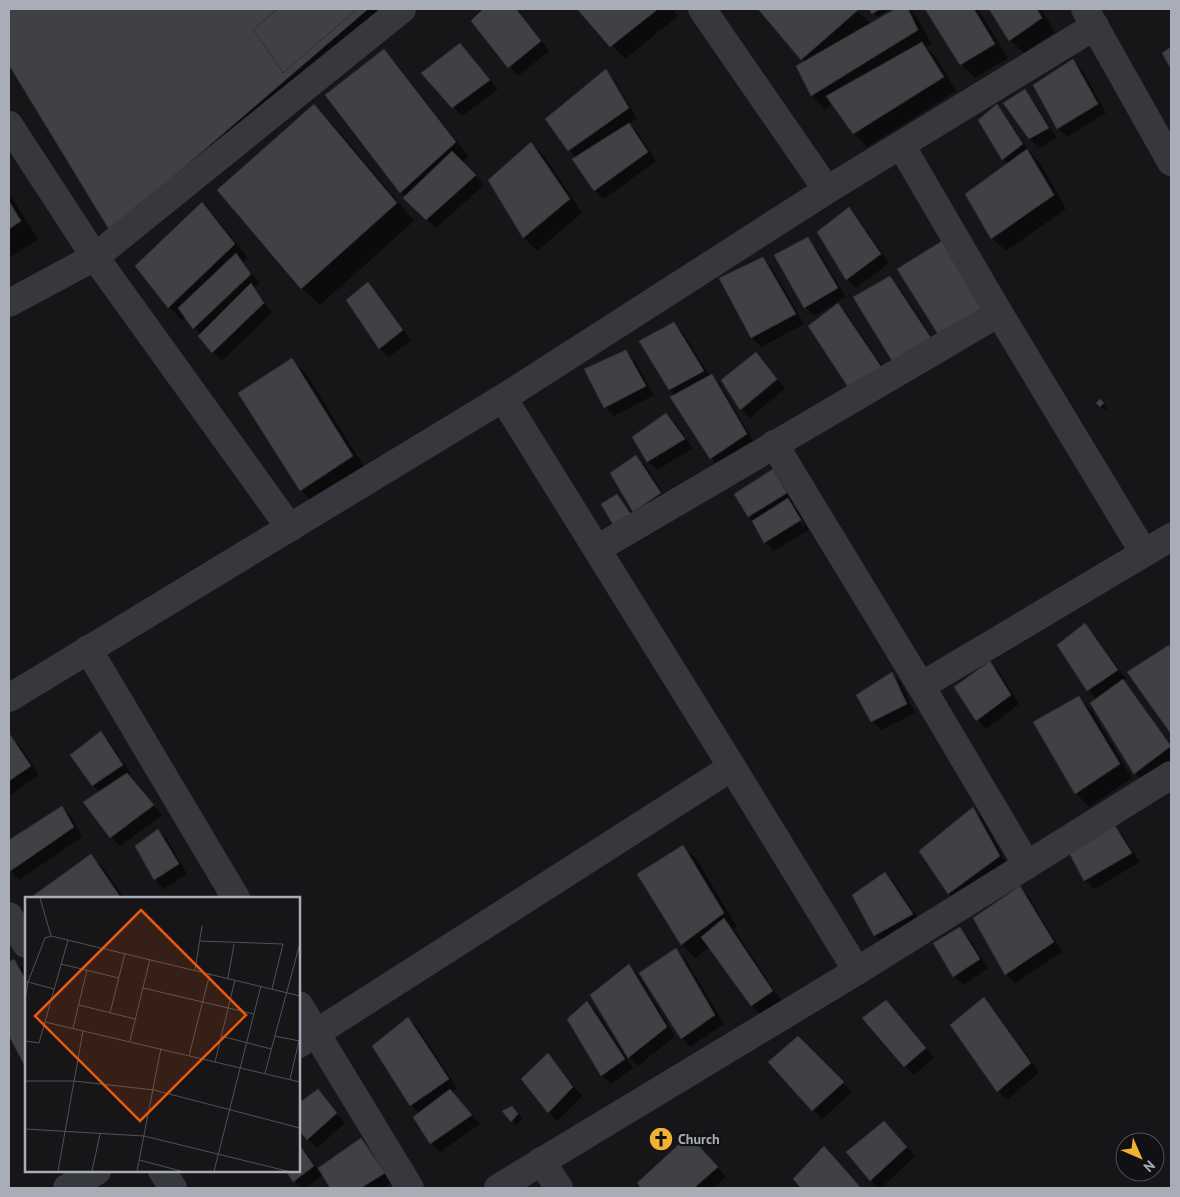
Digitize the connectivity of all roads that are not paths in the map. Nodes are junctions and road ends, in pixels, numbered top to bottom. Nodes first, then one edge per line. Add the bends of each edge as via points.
1 (402, 9) edge
2 (702, 9) edge
3 (1090, 17) edge
4 (9, 125) edge
5 (901, 145) junction
6 (1171, 162) edge
7 (827, 190) junction
8 (95, 257) junction
9 (9, 304) edge
10 (999, 313) junction
11 (502, 398) junction
12 (774, 444) junction
13 (290, 528) junction
14 (1171, 537) edge
15 (597, 549) junction
16 (1144, 553) junction
17 (88, 649) junction
18 (921, 686) junction
19 (9, 698) edge
20 (732, 767) junction
21 (1171, 775) edge
22 (1027, 865) junction
23 (235, 897) edge
24 (857, 971) junction
25 (300, 1009) edge
26 (307, 1039) edge
27 (540, 1161) junction
28 (95, 1172) edge
29 (163, 1172) edge
30 (67, 1188) edge
31 (173, 1188) edge
32 (410, 1188) edge
33 (498, 1188) edge
34 (560, 1188) edge

1 - 8 street
2 - 7 street
3 - 5 street
3 - 6 street
4 - 8 street
5 - 7 street
5 - 10 street
7 - 11 street
8 - 9 street
8 - 13 street
10 - 12 street
10 - 16 street
11 - 13 street
11 - 15 street
12 - 15 street
12 - 18 street
13 - 17 street
14 - 16 street
15 - 20 street
16 - 18 street
17 - 19 street
17 - 23 street
18 - 22 street
20 - 24 street
20 - 26 street
21 - 22 street
22 - 24 street
24 - 27 street
25 - 26 street
26 - 32 street
27 - 33 street
27 - 34 street
28 - 30 street
29 - 31 street

